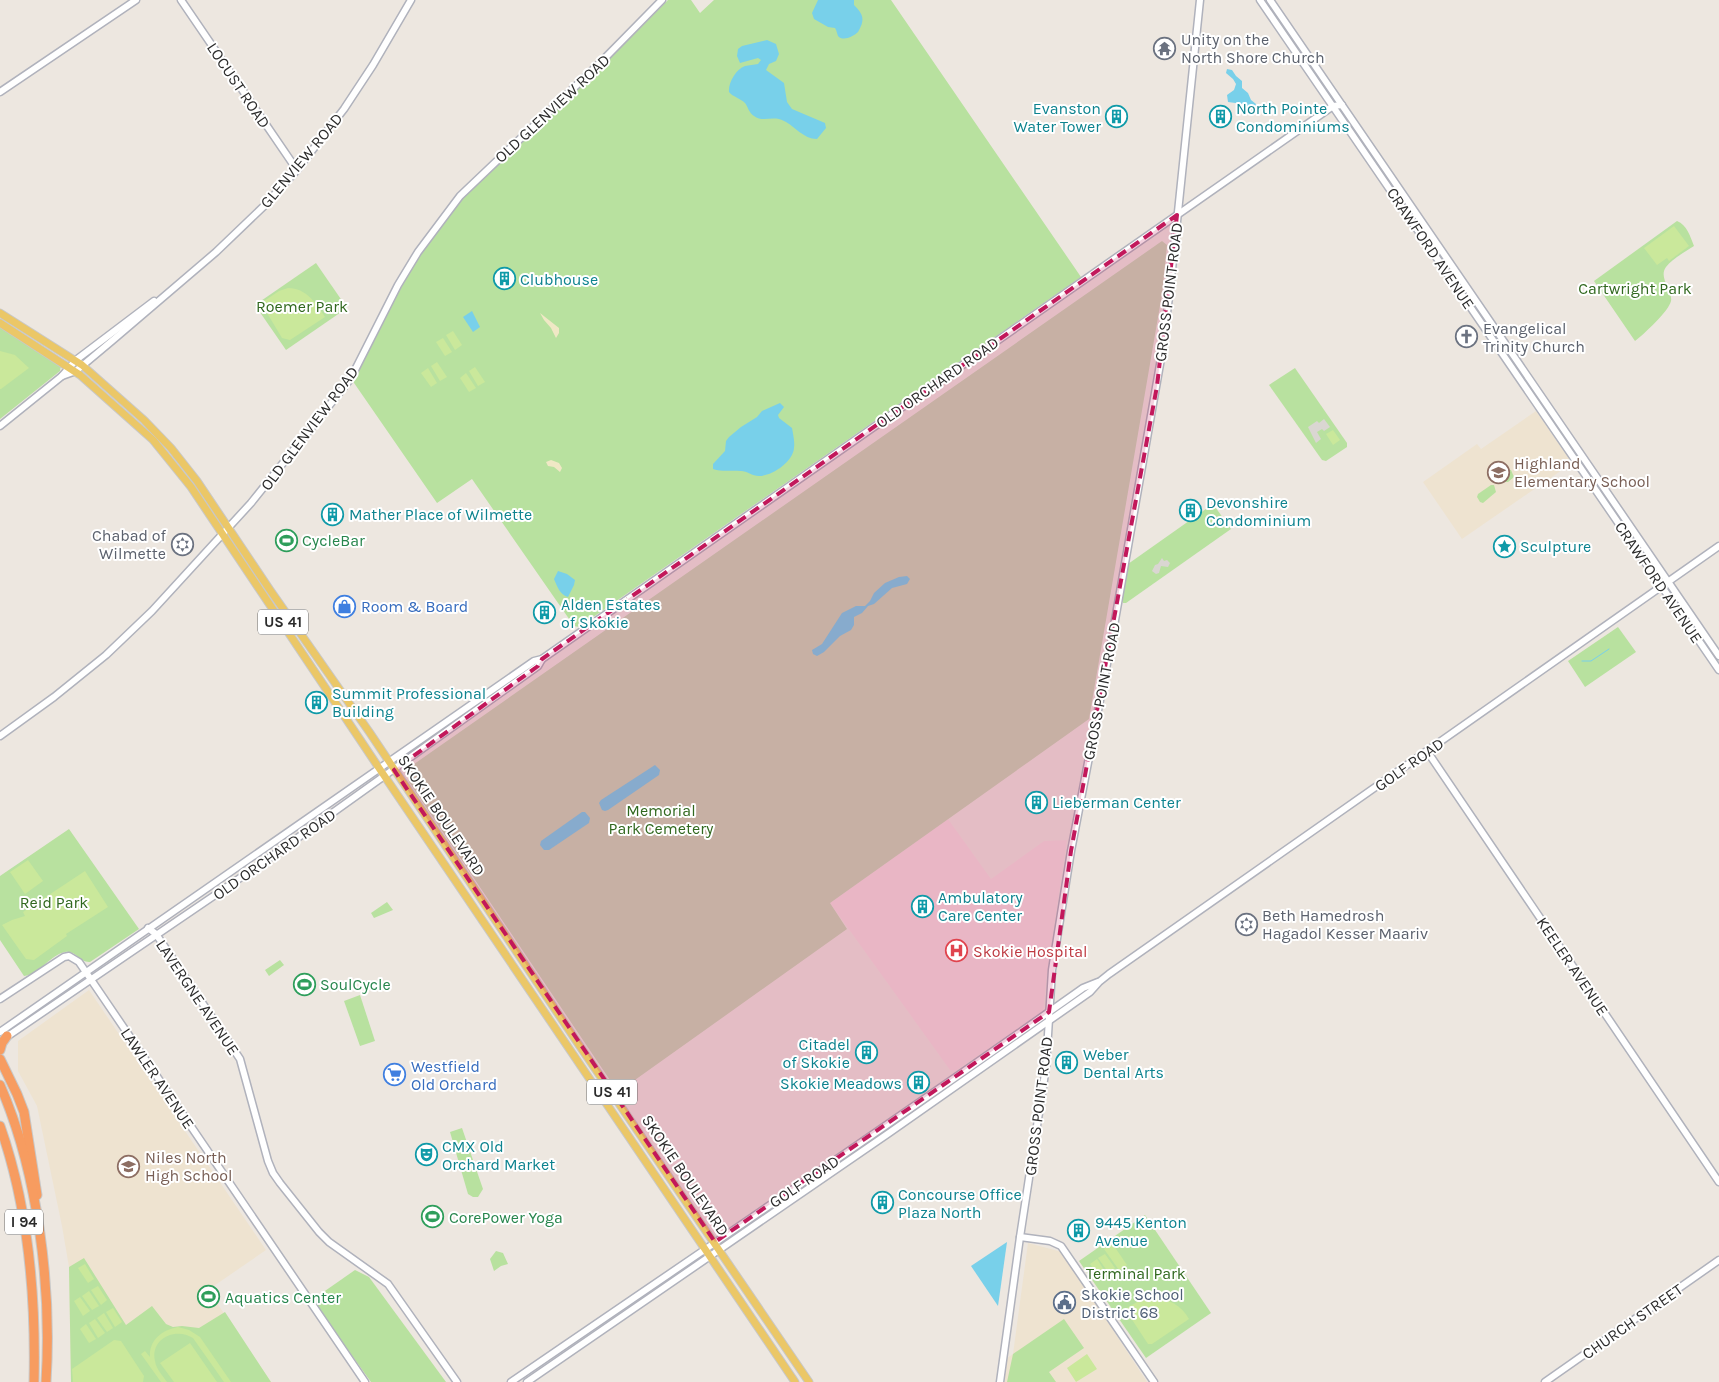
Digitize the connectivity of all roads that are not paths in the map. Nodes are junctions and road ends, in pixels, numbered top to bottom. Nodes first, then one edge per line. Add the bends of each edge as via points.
1 (136, 0) edge
2 (181, 0) edge
3 (412, 0) edge
4 (662, 0) edge
5 (1200, 0) edge
6 (1260, 0) edge
7 (1270, 0) edge
8 (0, 92) edge
9 (1337, 97) junction
10 (1342, 104) junction
11 (1333, 106) junction
12 (297, 170) junction
13 (1177, 215) junction
14 (0, 313) edge
15 (0, 323) edge
16 (79, 363) junction
17 (69, 366) junction
18 (76, 371) junction
19 (62, 376) junction
20 (0, 426) edge
21 (226, 531) junction
22 (1719, 546) edge
23 (1669, 582) junction
24 (1662, 586) junction
25 (1719, 656) edge
26 (542, 659) junction
27 (1719, 670) edge
28 (0, 736) edge
29 (1427, 751) junction
30 (389, 762) junction
31 (379, 768) junction
32 (394, 770) junction
33 (385, 776) junction
34 (148, 928) junction
35 (156, 934) junction
36 (86, 972) junction
37 (91, 980) junction
38 (1099, 982) junction
39 (0, 999) edge
40 (1049, 1012) junction
41 (1048, 1021) junction
42 (2, 1037) edge
43 (0, 1051) edge
44 (0, 1059) edge
45 (0, 1085) edge
46 (18, 1094) junction
47 (0, 1126) edge
48 (0, 1138) edge
49 (8, 1152) junction
50 (1719, 1182) edge
51 (36, 1215) junction
52 (1020, 1237) junction
53 (715, 1242) junction
54 (704, 1250) junction
55 (720, 1250) junction
56 (709, 1257) junction
57 (1719, 1260) edge
58 (34, 1382) edge
59 (46, 1382) edge
60 (365, 1382) edge
61 (457, 1382) edge
62 (511, 1382) edge
63 (527, 1382) edge
64 (795, 1382) edge
65 (809, 1382) edge
66 (1000, 1382) edge
67 (1154, 1382) edge
68 (1545, 1382) edge

1 - 8 main road
2 - 12 main road, LOCUST ROAD
3 - 12 main road, GLENVIEW ROAD via 359,87
4 - 21 main road, OLD GLENVIEW ROAD via 460,196 398,285 348,382 273,478
5 - 13 main road, GROSS POINT ROAD
6 - 11 main road, CRAWFORD AVENUE
7 - 9 main road, CRAWFORD AVENUE
9 - 10 main road, CRAWFORD AVENUE
9 - 11 main road
10 - 11 main road, OLD ORCHARD ROAD
10 - 23 main road, CRAWFORD AVENUE
11 - 13 main road, OLD ORCHARD ROAD
11 - 24 main road, CRAWFORD AVENUE
12 - 16 main road, GLENVIEW ROAD via 216,252
13 - 26 main road, OLD ORCHARD ROAD
13 - 40 main road, GROSS POINT ROAD via 1156,394 1072,844 1052,970
14 - 16 main road, SKOKIE BOULEVARD / US 41
15 - 17 main road, SKOKIE BOULEVARD / US 41
16 - 17 main road, GLENVIEW ROAD
16 - 18 main road, GLENVIEW ROAD
16 - 21 main road, SKOKIE BOULEVARD / US 41 via 171,448 197,480
17 - 18 main road, SKOKIE BOULEVARD / US 41
17 - 19 main road, GLENVIEW ROAD
18 - 19 main road, GLENVIEW ROAD
18 - 21 main road, SKOKIE BOULEVARD / US 41 via 153,440
19 - 20 main road, GLENVIEW ROAD
21 - 28 main road, OLD GLENVIEW ROAD via 106,655
21 - 30 main road, SKOKIE BOULEVARD / US 41
21 - 31 main road, SKOKIE BOULEVARD / US 41
22 - 23 main road, GOLF ROAD
23 - 24 main road, GOLF ROAD
23 - 25 main road, CRAWFORD AVENUE
24 - 27 main road, CRAWFORD AVENUE
24 - 29 main road, GOLF ROAD
26 - 30 main road, OLD ORCHARD ROAD via 534,661
26 - 32 main road, OLD ORCHARD ROAD via 538,666
29 - 38 main road, GOLF ROAD
29 - 50 main road, KEELER AVENUE
30 - 31 main road, OLD ORCHARD ROAD
30 - 32 main road, SKOKIE BOULEVARD / US 41
31 - 33 main road, SKOKIE BOULEVARD / US 41
31 - 34 main road, OLD ORCHARD ROAD
32 - 33 main road, OLD ORCHARD ROAD
32 - 53 main road, SKOKIE BOULEVARD / US 41
33 - 35 main road, OLD ORCHARD ROAD
33 - 54 main road, SKOKIE BOULEVARD / US 41
34 - 35 main road, LAVERGNE AVENUE
34 - 36 main road, OLD ORCHARD ROAD
35 - 37 main road, OLD ORCHARD ROAD
35 - 61 main road, LAVERGNE AVENUE via 240,1058 274,1175 327,1240 388,1284
36 - 37 main road, LAWLER AVENUE
36 - 39 main road, LAWLER AVENUE via 75,958 64,957
36 - 42 main road, OLD ORCHARD ROAD
37 - 42 main road, OLD ORCHARD ROAD
37 - 60 main road, LAWLER AVENUE
38 - 40 main road, GOLF ROAD via 1083,988
38 - 41 main road, GOLF ROAD
40 - 41 main road, GROSS POINT ROAD
40 - 53 main road, GOLF ROAD
41 - 52 main road, GROSS POINT ROAD via 1045,1077
41 - 55 main road, GOLF ROAD
42 - 43 highway
43 - 46 highway
44 - 46 highway
45 - 51 highway, I 94 via 26,1161
46 - 51 highway via 38,1192
47 - 49 highway, I 94
48 - 49 highway
49 - 58 highway, I 94 via 31,1267
51 - 59 highway, I 94 via 46,1287
52 - 66 main road, GROSS POINT ROAD
52 - 67 main road via 1050,1241 1061,1246
53 - 54 main road, GOLF ROAD
53 - 55 main road, SKOKIE BOULEVARD / US 41
54 - 56 main road, SKOKIE BOULEVARD / US 41
54 - 62 main road, GOLF ROAD
55 - 56 main road, GOLF ROAD
55 - 65 main road, SKOKIE BOULEVARD / US 41
56 - 63 main road, GOLF ROAD
56 - 64 main road, SKOKIE BOULEVARD / US 41
57 - 68 main road, CHURCH STREET

